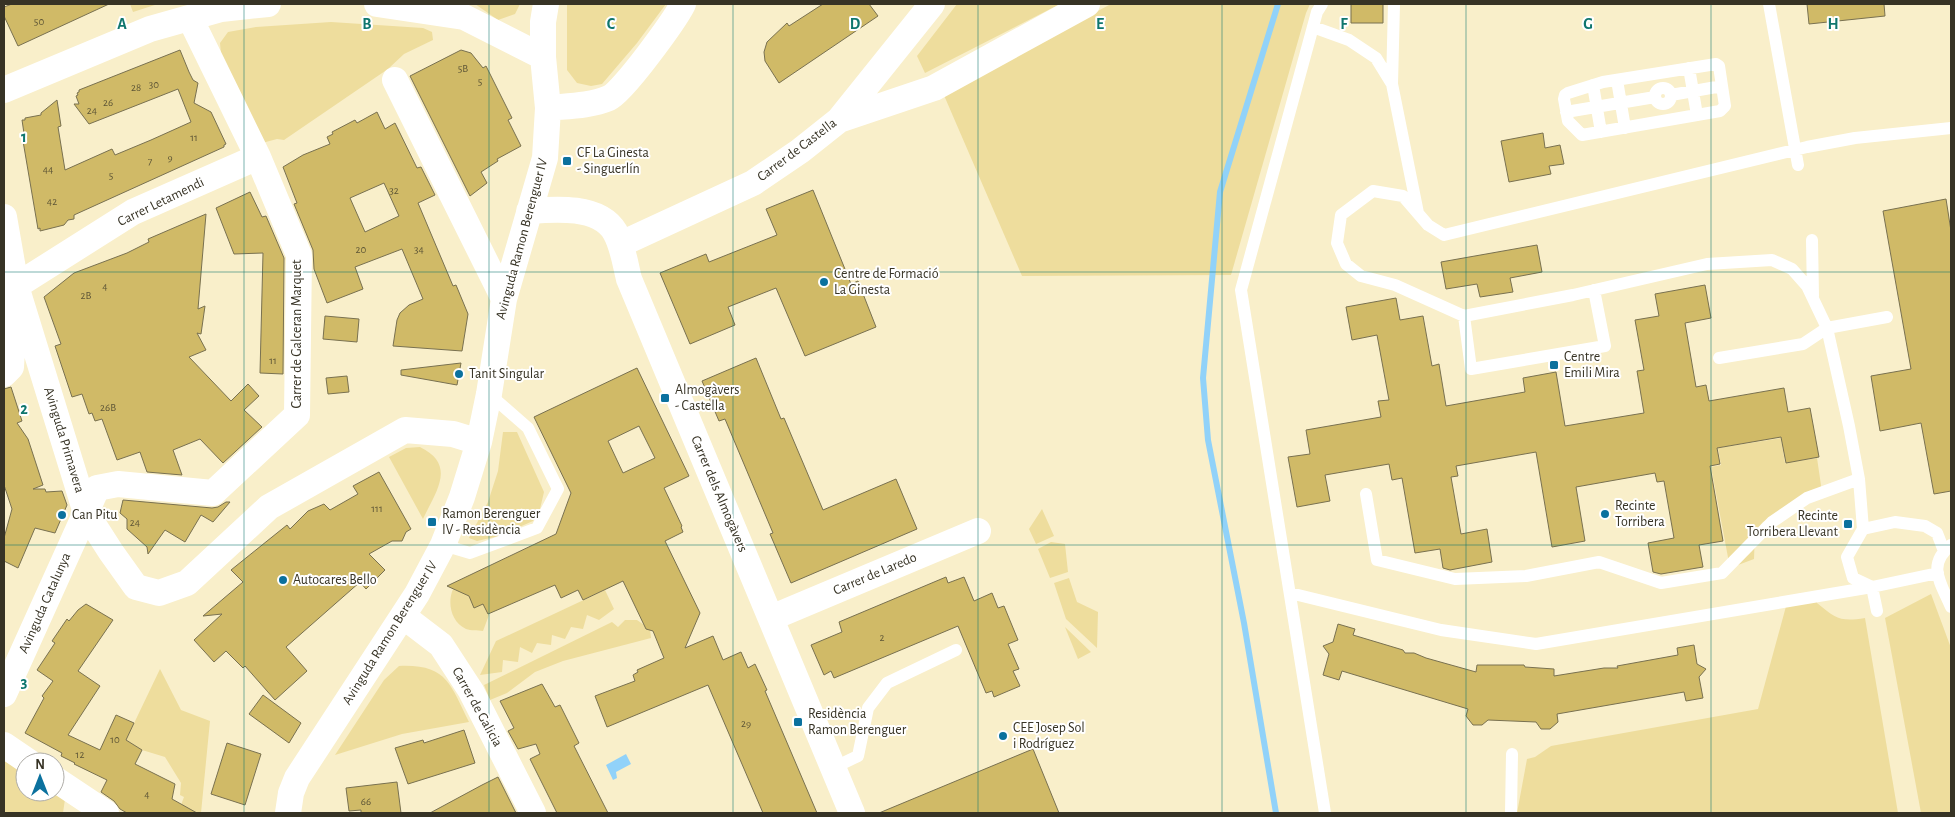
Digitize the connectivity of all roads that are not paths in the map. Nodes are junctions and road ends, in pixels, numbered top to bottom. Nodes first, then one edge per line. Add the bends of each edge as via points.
1 (268, 4) edge
2 (376, 4) edge
3 (546, 4) edge
4 (683, 4) edge
5 (932, 4) edge
6 (1087, 4) edge
7 (1322, 4) edge
8 (1394, 4) edge
9 (1769, 4) edge
10 (461, 10) edge
11 (190, 18) junction
12 (1314, 27) junction
13 (543, 57) junction
14 (1689, 68) junction
15 (1659, 73) junction
16 (395, 80) dead end
17 (1617, 80) junction
18 (1392, 84) junction
19 (1593, 85) junction
20 (1722, 86) junction
21 (4, 90) edge
22 (1693, 92) junction
23 (1663, 96) junction
24 (1621, 103) junction
25 (1597, 107) junction
26 (548, 108) junction
27 (1566, 112) junction
28 (1697, 115) junction
29 (838, 120) junction
30 (1667, 120) junction
31 (1625, 128) junction
32 (1951, 128) edge
33 (1601, 132) junction
34 (1796, 150) junction
35 (258, 157) junction
36 (1798, 165) dead end
37 (529, 211) junction
38 (1419, 214) junction
39 (4, 216) edge
40 (1812, 240) dead end
41 (621, 244) junction
42 (16, 286) junction
43 (1594, 290) junction
44 (1814, 298) junction
45 (504, 299) junction
46 (1464, 316) junction
47 (1887, 317) dead end
48 (1827, 328) junction
49 (1719, 358) dead end
50 (4, 374) edge
51 (489, 394) junction
52 (479, 442) junction
53 (1859, 479) junction
54 (1366, 494) dead end
55 (86, 512) junction
56 (1863, 529) junction
57 (978, 531) dead end
58 (443, 545) junction
59 (1947, 548) edge
60 (1938, 573) junction
61 (1872, 587) junction
62 (1290, 593) junction
63 (1951, 608) edge
64 (1877, 611) dead end
65 (402, 616) junction
66 (771, 618) junction
67 (956, 650) dead end
68 (4, 694) edge
69 (4, 745) edge
70 (15, 752) edge
71 (1512, 754) dead end
72 (833, 768) junction
73 (65, 790) edge
74 (79, 805) edge
75 (106, 813) edge
76 (288, 813) edge
77 (534, 813) edge
78 (852, 813) edge
79 (1325, 813) edge
80 (1511, 813) edge

1 - 11 street via 221,9
2 - 10 street
3 - 13 street, Avinguda Ramon Berenguer IV
4 - 26 street via 645,58 611,98
5 - 29 street, Carrer de Castella
6 - 29 street via 934,88
7 - 12 lane
8 - 18 lane
9 - 34 lane
10 - 13 street
11 - 21 street via 150,29
11 - 35 street, Carrer de Galceran Marquet
12 - 18 lane via 1349,40 1376,58
12 - 62 lane via 1241,290
13 - 26 street, Avinguda Ramon Berenguer IV
14 - 15 lane
14 - 20 lane via 1716,64
14 - 22 lane
15 - 17 lane
15 - 23 lane
16 - 45 street
17 - 19 lane
17 - 24 lane
18 - 38 lane
19 - 25 lane
19 - 27 lane via 1564,96
20 - 22 lane
20 - 28 lane via 1724,108
22 - 23 lane
22 - 28 lane
23 - 24 lane
23 - 30 lane
24 - 25 lane
24 - 31 lane
25 - 27 lane
25 - 33 lane
26 - 37 street, Avinguda Ramon Berenguer IV via 545,158
27 - 33 lane via 1568,121 1582,135
28 - 30 lane
29 - 41 street, Carrer de Castella via 753,183
30 - 31 lane
31 - 33 lane
32 - 34 lane via 1855,138
34 - 36 lane
34 - 38 lane via 1444,235 1428,225
35 - 42 street, Carrer Letamendi via 133,212
35 - 55 street, Carrer de Galceran Marquet via 299,255 297,415 213,493 118,484 97,488
37 - 41 street, Carrer dels Almogàvers via 574,210 588,213 613,229
37 - 45 street, Avinguda Ramon Berenguer IV
38 - 46 lane via 1403,196 1373,191 1341,215 1337,243 1346,264 1361,276 1395,285
39 - 42 street, Avinguda Primavera
40 - 44 lane
41 - 66 street, Carrer dels Almogàvers via 629,279
42 - 50 street via 11,367
42 - 55 street, Avinguda Primavera
43 - 44 lane via 1707,264 1772,260 1792,269
43 - 46 lane
43 - 46 lane via 1605,346 1471,369
44 - 48 lane
45 - 51 street, Avinguda Ramon Berenguer IV
47 - 48 lane
48 - 49 lane via 1803,344
48 - 53 lane
51 - 52 street, Avinguda Ramon Berenguer IV
51 - 58 lane via 528,428 558,489 537,528 470,553
52 - 55 street, Avinguda Primavera via 453,434 405,430 269,507 187,584 159,593 136,588
52 - 58 street, Avinguda Ramon Berenguer IV
53 - 54 lane via 1807,498 1772,522 1722,573 1661,584 1599,562 1526,576 1455,579 1377,560
53 - 56 lane
55 - 68 street, Avinguda Catalunya
56 - 59 lane via 1895,522 1925,526 1937,533
56 - 61 lane via 1847,557 1853,578
57 - 66 street, Carrer de Laredo
58 - 65 street, Avinguda Ramon Berenguer IV
59 - 60 lane via 1937,561
60 - 61 lane
60 - 63 lane
61 - 62 lane via 1536,644 1441,630
61 - 64 lane
62 - 79 lane
65 - 76 street, Avinguda Ramon Berenguer IV via 297,778
65 - 77 street, Carrer de Galicia via 441,645 471,691
66 - 72 street, Carrer dels Almogàvers
67 - 72 lane via 887,683 868,708 858,756
69 - 70 street
71 - 80 lane
72 - 78 street, Carrer dels Almogàvers
73 - 74 street
74 - 75 street

